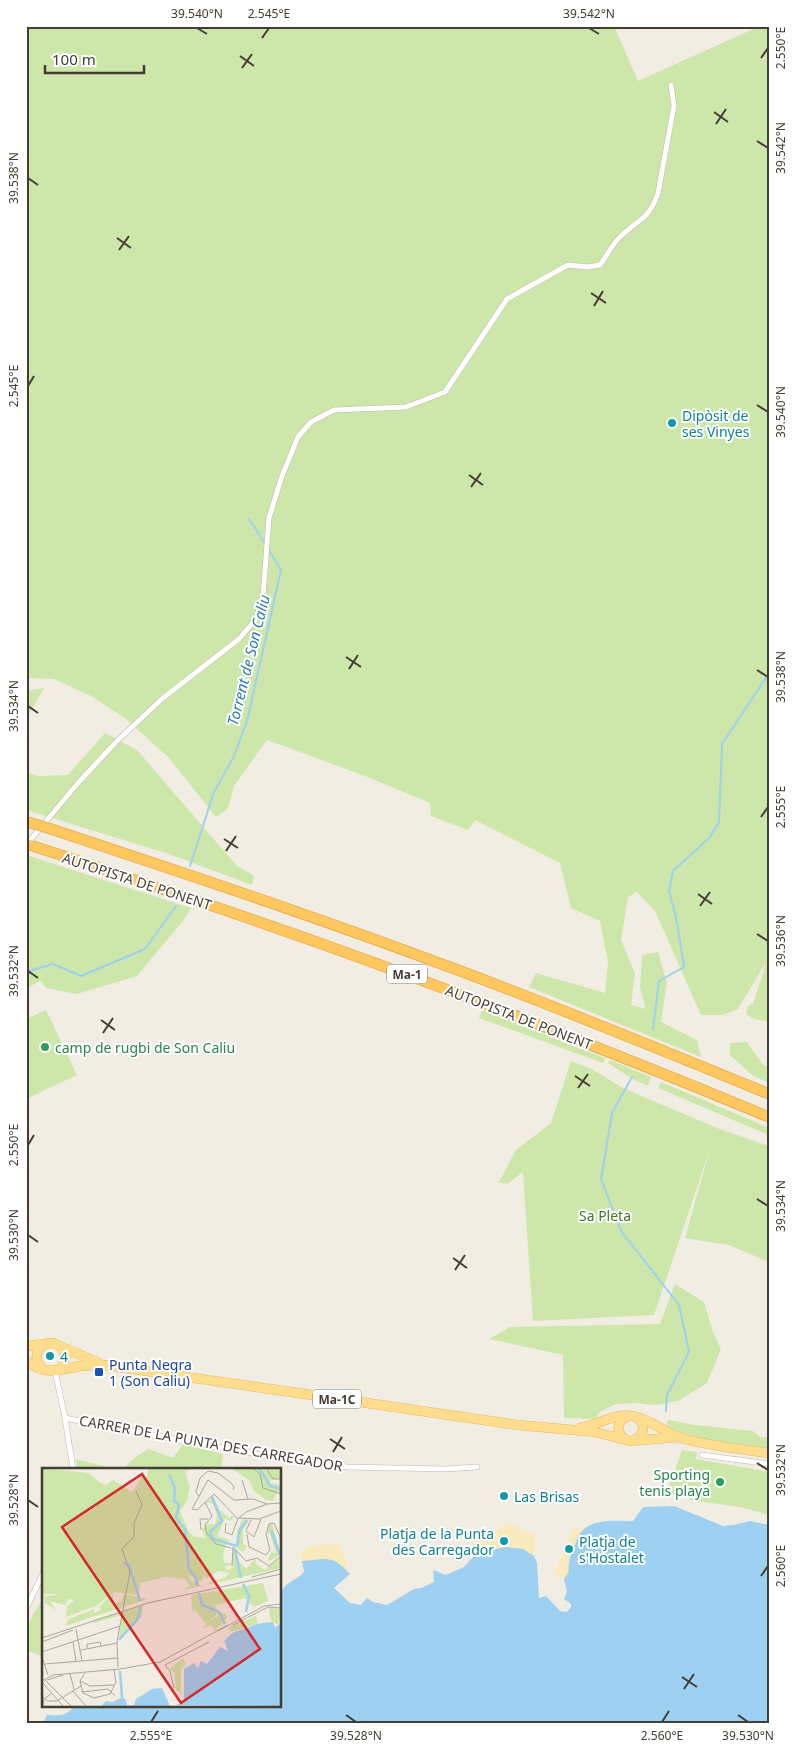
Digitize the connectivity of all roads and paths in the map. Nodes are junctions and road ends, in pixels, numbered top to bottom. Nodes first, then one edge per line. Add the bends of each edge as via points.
1 (671, 86) dead end
2 (27, 822) edge
3 (26, 844) edge
4 (769, 1094) edge
5 (769, 1117) edge
6 (48, 1343) junction
7 (58, 1344) junction
8 (26, 1346) edge
9 (26, 1362) edge
10 (105, 1365) junction
11 (43, 1369) junction
12 (56, 1371) junction
13 (634, 1417) junction
14 (65, 1418) junction
15 (570, 1430) junction
16 (680, 1438) junction
17 (630, 1440) junction
18 (769, 1453) edge
19 (702, 1455) dead end
20 (769, 1464) edge
21 (476, 1467) dead end
22 (73, 1468) edge
23 (42, 1576) edge
24 (26, 1609) edge

1 - 3 street via 674,106 658,193 654,206 645,217 619,237 600,265 568,265 508,299 445,392 406,407 334,410 311,422 298,437 270,518 263,597 256,620 239,639 163,698 127,731
2 - 4 highway, AUTOPISTA DE PONENT / Ma-1, bridge via 439,963
3 - 5 highway, AUTOPISTA DE PONENT / Ma-1 via 397,970
6 - 7 main road, Ma-1C
6 - 8 main road, Ma-1C
6 - 11 main road via 37,1352 37,1362
7 - 10 main road, Ma-1C
7 - 12 main road via 66,1357
9 - 11 main road, Ma-1C
10 - 12 main road, Ma-1C
10 - 15 main road, Ma-1C
11 - 12 main road, Ma-1C
12 - 14 street
13 - 15 main road, Ma-1C via 612,1418
13 - 16 main road, Ma-1C via 644,1418
13 - 17 main road via 642,1421 643,1430 642,1435
13 - 17 main road via 622,1419 618,1426 620,1434
14 - 21 street, CARRER DE LA PUNTA DES CARREGADOR via 184,1442 347,1467
14 - 22 street
15 - 17 main road, Ma-1C
16 - 17 main road, Ma-1C
16 - 18 main road, Ma-1C
19 - 20 street
23 - 24 street

